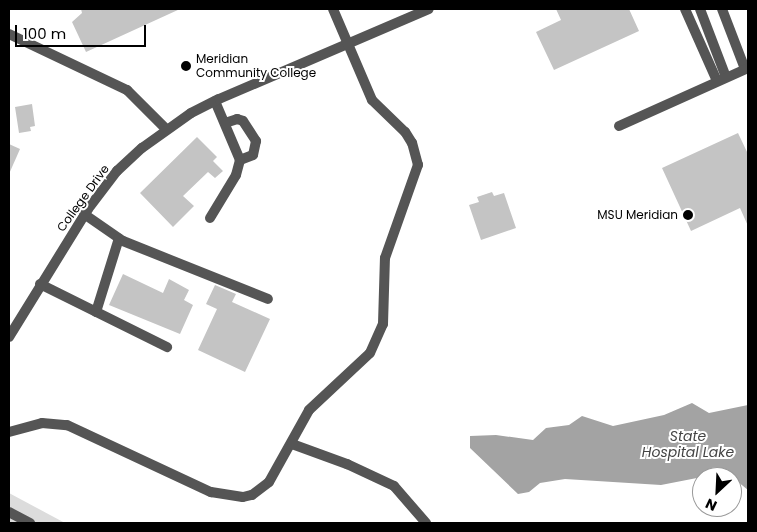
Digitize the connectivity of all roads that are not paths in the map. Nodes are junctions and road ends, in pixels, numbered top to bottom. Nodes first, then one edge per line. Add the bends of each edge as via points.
1 (333, 9) edge
2 (428, 9) edge
3 (685, 9) edge
4 (700, 9) edge
5 (722, 9) edge
6 (9, 34) edge
7 (349, 44) junction
8 (747, 68) edge
9 (721, 79) junction
10 (215, 101) junction
11 (226, 123) junction
12 (619, 126) dead end
13 (166, 129) junction
14 (240, 160) junction
15 (84, 214) junction
16 (210, 218) dead end
17 (119, 238) junction
18 (40, 284) junction
19 (268, 299) dead end
20 (96, 312) junction
21 (9, 313) edge
22 (19, 318) junction
23 (9, 337) edge
24 (167, 347) dead end
25 (9, 432) edge
26 (292, 444) junction
27 (9, 512) edge
28 (30, 523) edge
29 (426, 523) edge

1 - 7 street
2 - 7 street, College Drive
3 - 9 street
4 - 9 street
5 - 8 street
6 - 13 street via 126,90
7 - 10 street, College Drive
7 - 26 street via 372,100 412,144 418,165 385,258 385,310 376,343 308,410
8 - 9 street
9 - 12 street
10 - 11 street
10 - 13 street, College Drive
11 - 14 street
11 - 14 street via 237,119 243,121 256,141 253,155
13 - 15 street, College Drive via 118,171
14 - 16 street via 236,176
15 - 17 street
15 - 18 street, College Drive
17 - 19 street
17 - 20 street
18 - 20 street
18 - 22 street, College Drive
20 - 24 street
21 - 22 street
22 - 23 street, College Drive
25 - 26 street via 42,423 67,425 211,492 232,497 252,495 260,490 276,473
26 - 29 street via 394,486
27 - 28 street

